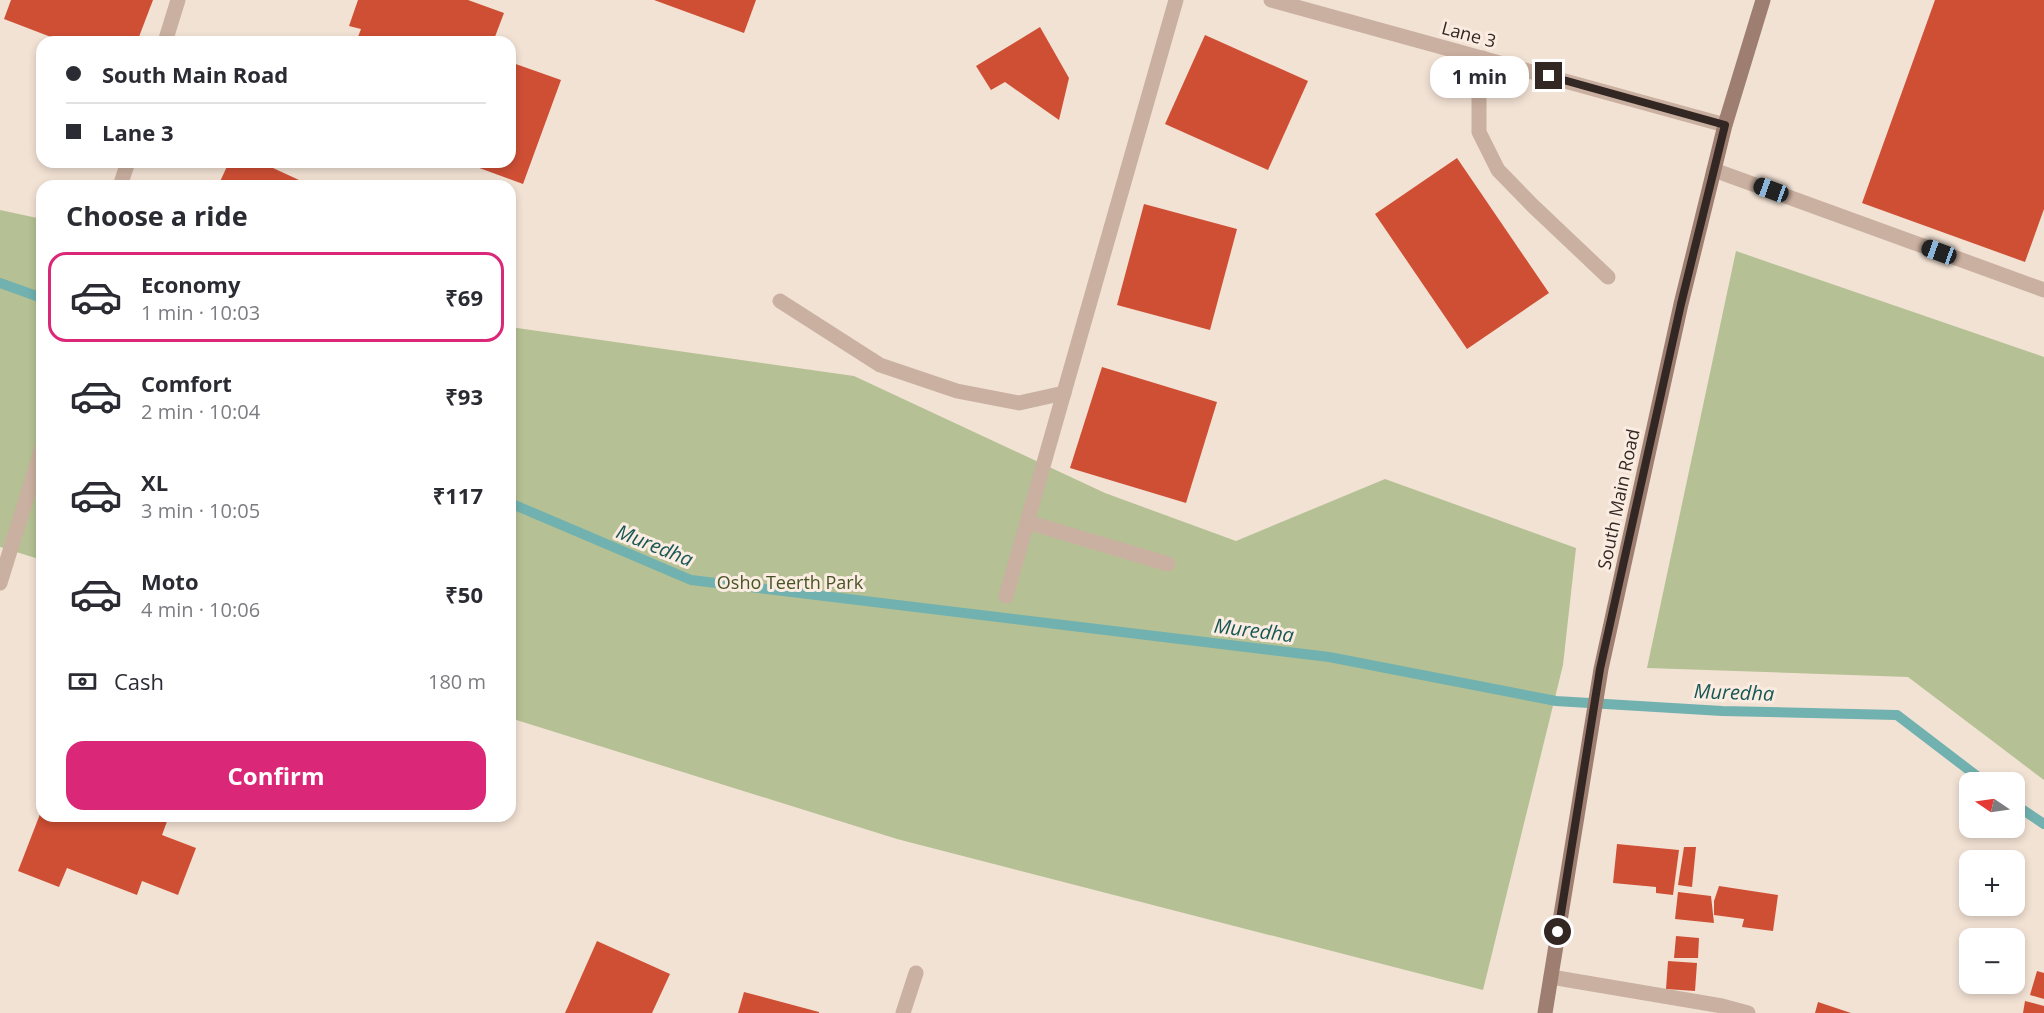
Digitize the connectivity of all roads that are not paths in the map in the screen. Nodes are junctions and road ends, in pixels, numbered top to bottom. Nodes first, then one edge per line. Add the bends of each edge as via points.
1 (178, 0) edge
2 (1176, 0) edge
3 (1271, 0) edge
4 (1763, 0) edge
5 (167, 36) edge
6 (1483, 58) junction
7 (1725, 125) junction
8 (1714, 170) junction
9 (1608, 277) dead end
10 (2044, 290) edge
11 (780, 301) dead end
12 (1064, 393) junction
13 (36, 468) edge
14 (1027, 522) junction
15 (1168, 564) dead end
16 (0, 583) edge
17 (1006, 596) dead end
18 (916, 973) dead end
19 (1551, 977) junction
20 (903, 1013) edge
21 (1545, 1013) edge
22 (1748, 1013) edge

1 - 5 street
2 - 12 street
3 - 6 street, Lane 3
4 - 7 main road, South Main Road
6 - 7 street, Lane 3
6 - 9 street via 1479,132 1498,170
7 - 8 main road, South Main Road
8 - 10 street
8 - 19 main road, South Main Road via 1600,669
11 - 12 street via 880,365 957,391 1019,403
12 - 14 street
13 - 16 street
14 - 15 street
14 - 17 street
18 - 20 street
19 - 21 main road, South Main Road
19 - 22 street

